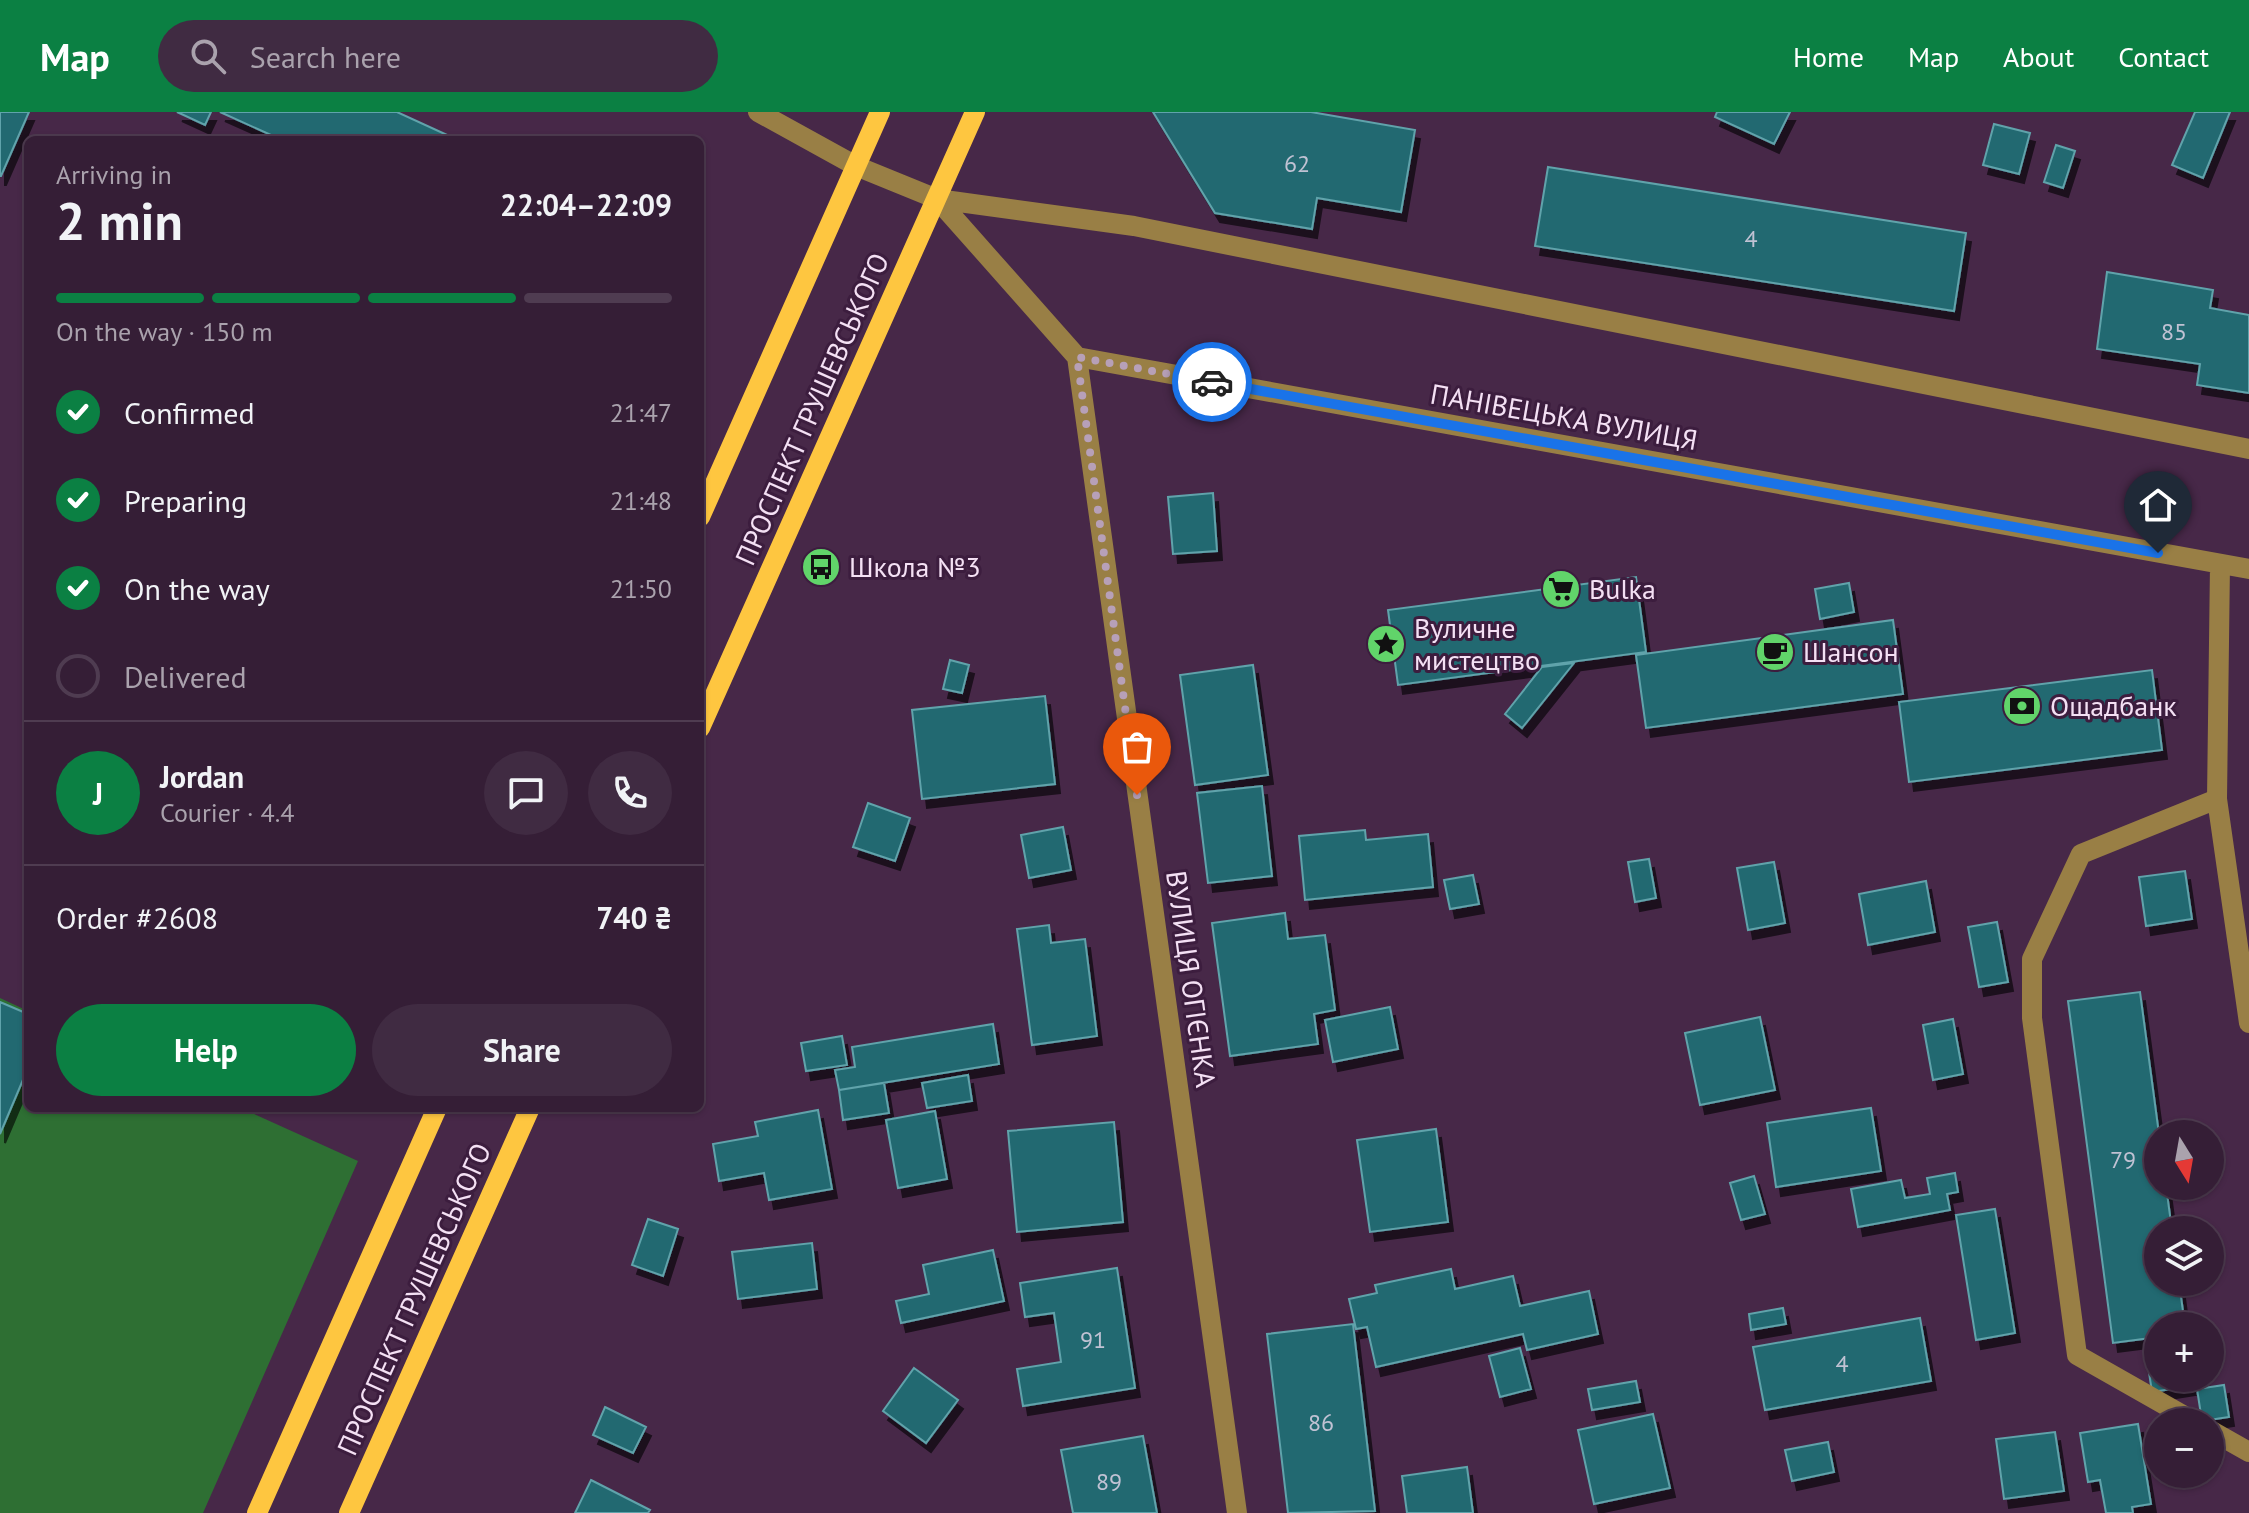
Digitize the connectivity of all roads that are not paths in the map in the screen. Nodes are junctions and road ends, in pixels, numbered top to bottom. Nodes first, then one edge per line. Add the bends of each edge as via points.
1 (758, 112) edge
2 (880, 112) edge
3 (975, 112) edge
4 (856, 166) junction
5 (937, 199) junction
6 (1077, 357) junction
7 (2249, 449) edge
8 (704, 508) edge
9 (2220, 564) junction
10 (2249, 569) edge
11 (704, 719) edge
12 (2217, 799) junction
13 (2249, 1023) edge
14 (435, 1112) edge
15 (528, 1112) edge
16 (2170, 1408) edge
17 (2224, 1438) edge
18 (2249, 1452) edge
19 (257, 1513) edge
20 (349, 1513) edge
21 (1237, 1513) edge

1 - 4 street
2 - 4 main road, ПРОСПЕКТ ГРУШЕВСЬКОГО
3 - 5 main road, ПРОСПЕКТ ГРУШЕВСЬКОГО
4 - 5 street
4 - 8 main road, ПРОСПЕКТ ГРУШЕВСЬКОГО
5 - 6 street
5 - 7 street via 1134,226
5 - 11 main road, ПРОСПЕКТ ГРУШЕВСЬКОГО
6 - 9 street, ПАНІВЕЦЬКА ВУЛИЦЯ
6 - 21 street, ВУЛИЦЯ ОГІЄНКА
9 - 10 street, ПАНІВЕЦЬКА ВУЛИЦЯ
9 - 12 street
12 - 13 street
12 - 16 street via 2081,854 2032,959 2032,1018 2077,1355
14 - 19 main road, ПРОСПЕКТ ГРУШЕВСЬКОГО
15 - 20 main road, ПРОСПЕКТ ГРУШЕВСЬКОГО
17 - 18 street

